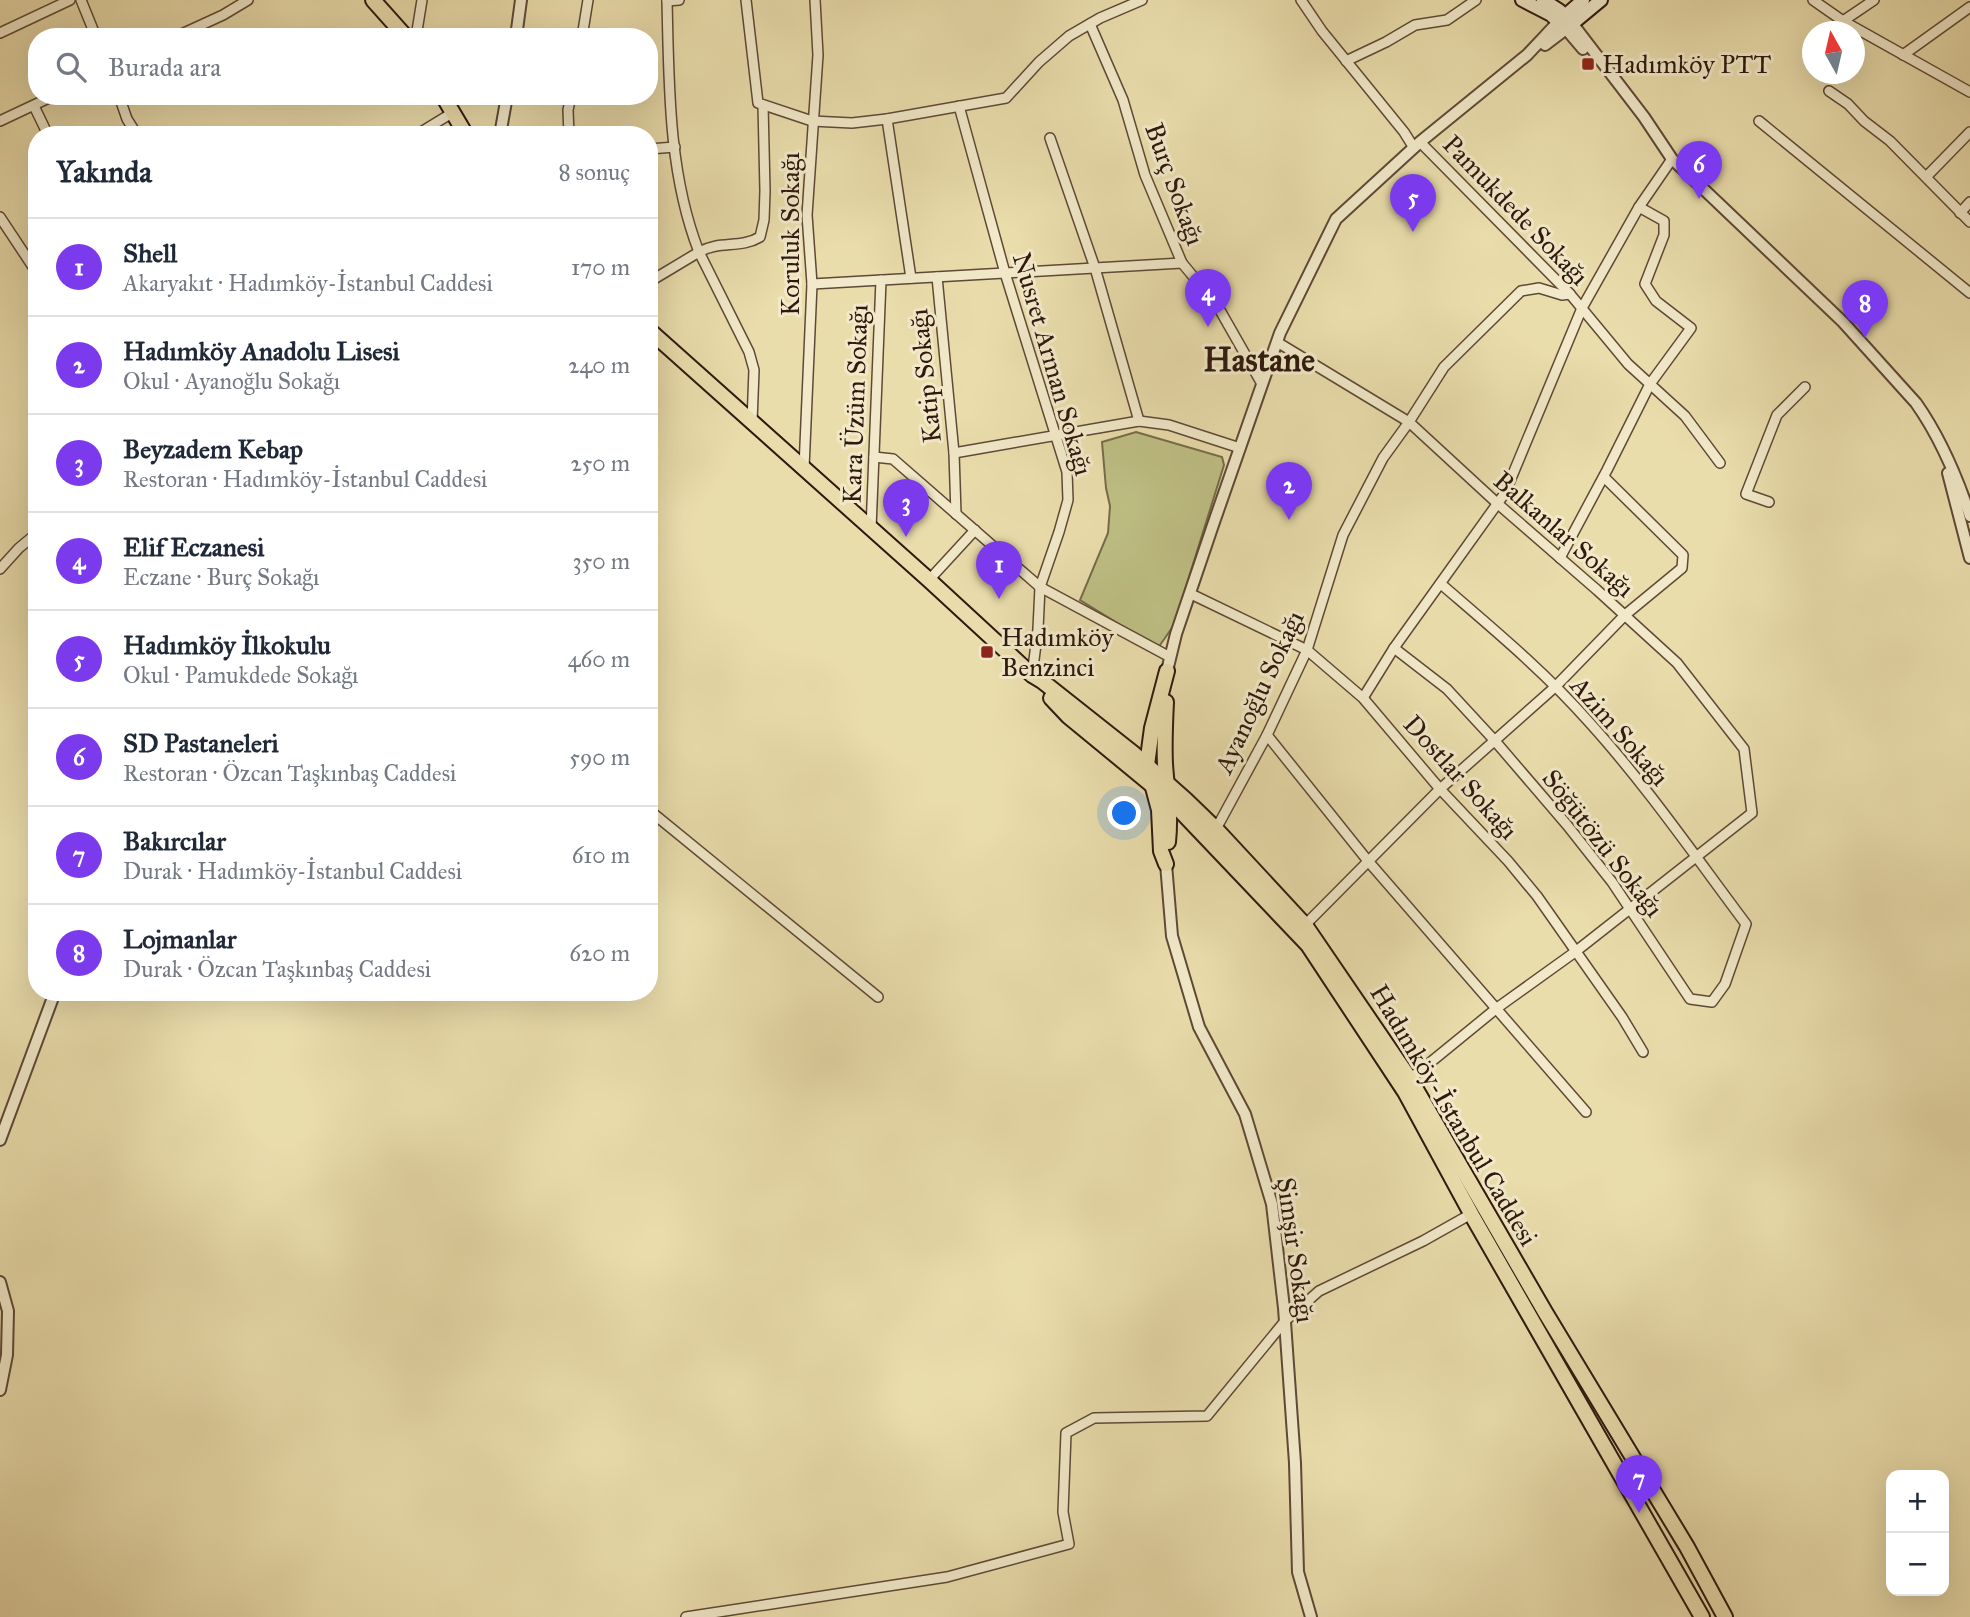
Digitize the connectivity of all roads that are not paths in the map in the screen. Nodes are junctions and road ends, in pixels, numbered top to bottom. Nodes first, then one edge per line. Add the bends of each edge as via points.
1 (70, 0) edge
2 (81, 0) edge
3 (248, 0) edge
4 (373, 0) edge
5 (422, 0) edge
6 (522, 0) edge
7 (588, 0) edge
8 (667, 0) edge
9 (679, 0) edge
10 (746, 0) edge
11 (815, 0) edge
12 (1142, 0) edge
13 (1301, 0) edge
14 (1476, 0) edge
15 (1522, 0) edge
16 (1543, 0) edge
17 (1583, 0) edge
18 (1601, 0) edge
19 (1813, 0) edge
20 (1874, 0) edge
21 (1970, 7) edge
22 (1842, 21) edge
23 (1844, 21) edge
24 (1565, 22) junction
25 (1090, 24) junction
26 (92, 28) edge
27 (195, 28) edge
28 (398, 28) edge
29 (417, 28) edge
30 (517, 28) edge
31 (583, 28) edge
32 (0, 33) edge
33 (1865, 34) edge
34 (1903, 55) junction
35 (1346, 61) junction
36 (1829, 91) dead end
37 (1970, 92) edge
38 (122, 105) edge
39 (448, 105) edge
40 (505, 105) edge
41 (569, 105) edge
42 (763, 105) junction
43 (34, 106) joint
44 (959, 106) junction
45 (452, 113) junction
46 (887, 119) junction
47 (0, 121) edge
48 (813, 121) junction
49 (1759, 121) dead end
50 (44, 126) edge
51 (131, 126) edge
52 (431, 126) edge
53 (460, 126) edge
54 (502, 126) edge
55 (569, 126) edge
56 (1970, 132) edge
57 (1049, 138) dead end
58 (1417, 145) junction
59 (675, 147) junction
60 (658, 148) edge
61 (1672, 159) junction
62 (1926, 177) junction
63 (1970, 202) edge
64 (1639, 207) junction
65 (1960, 213) junction
66 (0, 217) edge
67 (1970, 222) edge
68 (699, 251) junction
69 (28, 259) edge
70 (1182, 263) junction
71 (1095, 268) junction
72 (1005, 273) junction
73 (658, 276) edge
74 (937, 277) junction
75 (911, 278) junction
76 (881, 280) junction
77 (812, 284) junction
78 (1970, 293) edge
79 (1570, 294) junction
80 (1581, 308) junction
81 (658, 338) edge
82 (1277, 342) junction
83 (1262, 384) junction
84 (1650, 384) junction
85 (1805, 387) dead end
86 (1139, 421) junction
87 (752, 422) junction
88 (1409, 422) junction
89 (1055, 436) junction
90 (1939, 444) junction
91 (1240, 448) junction
92 (954, 453) junction
93 (874, 457) junction
94 (1720, 463) dead end
95 (804, 468) junction
96 (1604, 477) junction
97 (1769, 502) dead end
98 (1498, 504) junction
99 (956, 514) junction
100 (1970, 516) edge
101 (872, 529) junction
102 (975, 530) junction
103 (28, 540) edge
104 (1560, 558) junction
105 (1970, 558) edge
106 (0, 569) edge
107 (929, 580) junction
108 (1441, 584) junction
109 (1040, 587) junction
110 (1191, 593) junction
111 (1625, 615) junction
112 (1394, 648) junction
113 (1307, 650) junction
114 (1168, 664) junction
115 (1032, 675) junction
116 (1555, 687) junction
117 (1363, 698) junction
118 (1267, 736) junction
119 (1495, 741) junction
120 (1147, 765) junction
121 (1167, 782) junction
122 (1151, 784) junction
123 (1440, 789) junction
124 (1170, 800) junction
125 (658, 817) edge
126 (1216, 829) junction
127 (1696, 858) junction
128 (1368, 861) junction
129 (1166, 864) junction
130 (1630, 908) junction
131 (1746, 924) joint
132 (1305, 925) junction
133 (1575, 952) junction
134 (877, 997) dead end
135 (52, 1001) edge
136 (1497, 1008) junction
137 (1643, 1052) dead end
138 (1410, 1079) junction
139 (1586, 1111) dead end
140 (0, 1140) edge
141 (1471, 1214) junction
142 (0, 1282) edge
143 (1285, 1321) junction
144 (0, 1390) edge
145 (686, 1617) edge
146 (1311, 1617) edge
147 (1702, 1617) edge
148 (1725, 1617) edge

1 - 32 street
2 - 26 street
3 - 27 street
4 - 28 main road
5 - 29 street
6 - 30 street
7 - 31 street
8 - 9 street
8 - 59 street
10 - 42 street via 758,103
11 - 48 street, Koruluk Sokağı via 818,55
12 - 25 street
13 - 35 street, Pamukdede Sokağı
14 - 35 street via 1447,20 1415,25
15 - 24 main road
16 - 24 main road
17 - 24 main road
18 - 24 main road
19 - 22 street
20 - 23 street
21 - 34 street
24 - 58 street
24 - 61 street via 1644,117
25 - 44 street via 1039,62 1006,98
25 - 70 street, Burç Sokağı
33 - 34 street
34 - 37 street
35 - 58 street, Pamukdede Sokağı
36 - 62 street
38 - 51 street
39 - 45 main road
40 - 54 street
41 - 55 street
42 - 48 street
42 - 68 street via 765,191 760,237
43 - 47 street
43 - 50 street
44 - 46 street
44 - 72 street, Nusret Arman Sokağı
45 - 52 street
45 - 53 main road
46 - 48 street
46 - 75 street
48 - 77 street, Koruluk Sokağı via 807,215
49 - 78 street
56 - 62 street
57 - 71 street
58 - 79 street, Pamukdede Sokağı
58 - 82 street via 1336,219
59 - 60 street
59 - 68 street via 688,224
61 - 64 street
61 - 90 street via 1843,322 1916,403
62 - 65 street
63 - 65 street
64 - 80 street
64 - 84 street via 1664,221 1664,235 1645,284 1656,301 1691,328
65 - 67 street
66 - 69 street
68 - 73 street
68 - 87 street via 754,370
70 - 71 street
70 - 83 street, Burç Sokağı via 1217,305
71 - 72 street
71 - 86 street
72 - 74 street
72 - 89 street, Nusret Arman Sokağı
74 - 75 street
74 - 92 street, Katip Sokağı
75 - 76 street
76 - 77 street
76 - 93 street, Kara Üzüm Sokağı
77 - 95 street, Koruluk Sokağı
79 - 80 street, Pamukdede Sokağı
79 - 88 street, Ayanoğlu Sokağı via 1539,288 1521,291 1444,366
80 - 84 street, Pamukdede Sokağı
80 - 98 street
81 - 87 main road, Hadımköy-İstanbul Caddesi
82 - 83 street
82 - 88 street, Balkanlar Sokağı
83 - 91 street
84 - 94 street, Pamukdede Sokağı via 1685,416
84 - 96 street
85 - 97 street via 1777,415 1746,494
86 - 89 street
86 - 91 street via 1169,425
87 - 95 main road, Hadımköy-İstanbul Caddesi
88 - 98 street, Balkanlar Sokağı
88 - 113 street, Ayanoğlu Sokağı via 1382,458 1343,535
89 - 92 street
89 - 109 street, Nusret Arman Sokağı via 1067,472 1068,500
90 - 100 street
90 - 105 street
91 - 110 street
92 - 99 street, Katip Sokağı
93 - 99 street via 894,458
93 - 101 street, Kara Üzüm Sokağı
95 - 101 main road, Hadımköy-İstanbul Caddesi
96 - 104 street
96 - 111 street via 1683,555 1682,568
98 - 104 street, Balkanlar Sokağı
98 - 108 street
99 - 102 street
101 - 107 main road, Hadımköy-İstanbul Caddesi
102 - 107 street
102 - 109 street
103 - 106 street
104 - 111 street, Balkanlar Sokağı
107 - 115 main road, Hadımköy-İstanbul Caddesi
108 - 112 street
108 - 116 street, Azim Sokağı
109 - 114 street
109 - 115 street, Nusret Arman Sokağı
110 - 113 street, Dostlar Sokağı
110 - 114 street
111 - 116 street
111 - 127 street, Balkanlar Sokağı via 1677,663 1744,749 1752,813
112 - 117 street
112 - 119 street, Söğütözü Sokağı via 1447,690
113 - 117 street, Dostlar Sokağı
113 - 118 street, Ayanoğlu Sokağı
114 - 120 main road
114 - 121 main road
115 - 120 main road, Hadımköy-İstanbul Caddesi
115 - 122 main road, Hadımköy-İstanbul Caddesi via 1069,716
116 - 119 street
116 - 127 street, Azim Sokağı via 1588,720
117 - 123 street, Dostlar Sokağı
118 - 126 street, Ayanoğlu Sokağı
118 - 128 street
119 - 123 street
119 - 130 street, Söğütözü Sokağı
120 - 121 main road, Hadımköy-İstanbul Caddesi
120 - 122 main road
121 - 124 main road
121 - 126 main road, Hadımköy-İstanbul Caddesi
122 - 124 main road, Hadımköy-İstanbul Caddesi
122 - 129 main road
123 - 128 street
123 - 133 street, Dostlar Sokağı via 1537,896
124 - 129 main road
124 - 141 main road, Hadımköy-İstanbul Caddesi via 1308,945 1405,1092
125 - 134 street
126 - 132 main road, Hadımköy-İstanbul Caddesi
127 - 130 street
127 - 131 street, Azim Sokağı
128 - 132 street
128 - 136 street
129 - 143 street, Şimşir Sokağı via 1172,936 1199,1027 1245,1114 1272,1204
130 - 131 street, Söğütözü Sokağı via 1690,999 1712,1002 1725,984
130 - 133 street
132 - 138 main road, Hadımköy-İstanbul Caddesi
133 - 136 street
133 - 137 street, Dostlar Sokağı
135 - 140 street
136 - 138 street
136 - 139 street
138 - 148 main road, Hadımköy-İstanbul Caddesi
141 - 143 street via 1319,1291
141 - 147 main road, Hadımköy-İstanbul Caddesi
142 - 144 street via 8,1322
143 - 145 street via 1207,1416 1094,1418 1066,1433 1063,1512 1069,1544 947,1577
143 - 146 street, Şimşir Sokağı via 1298,1572

